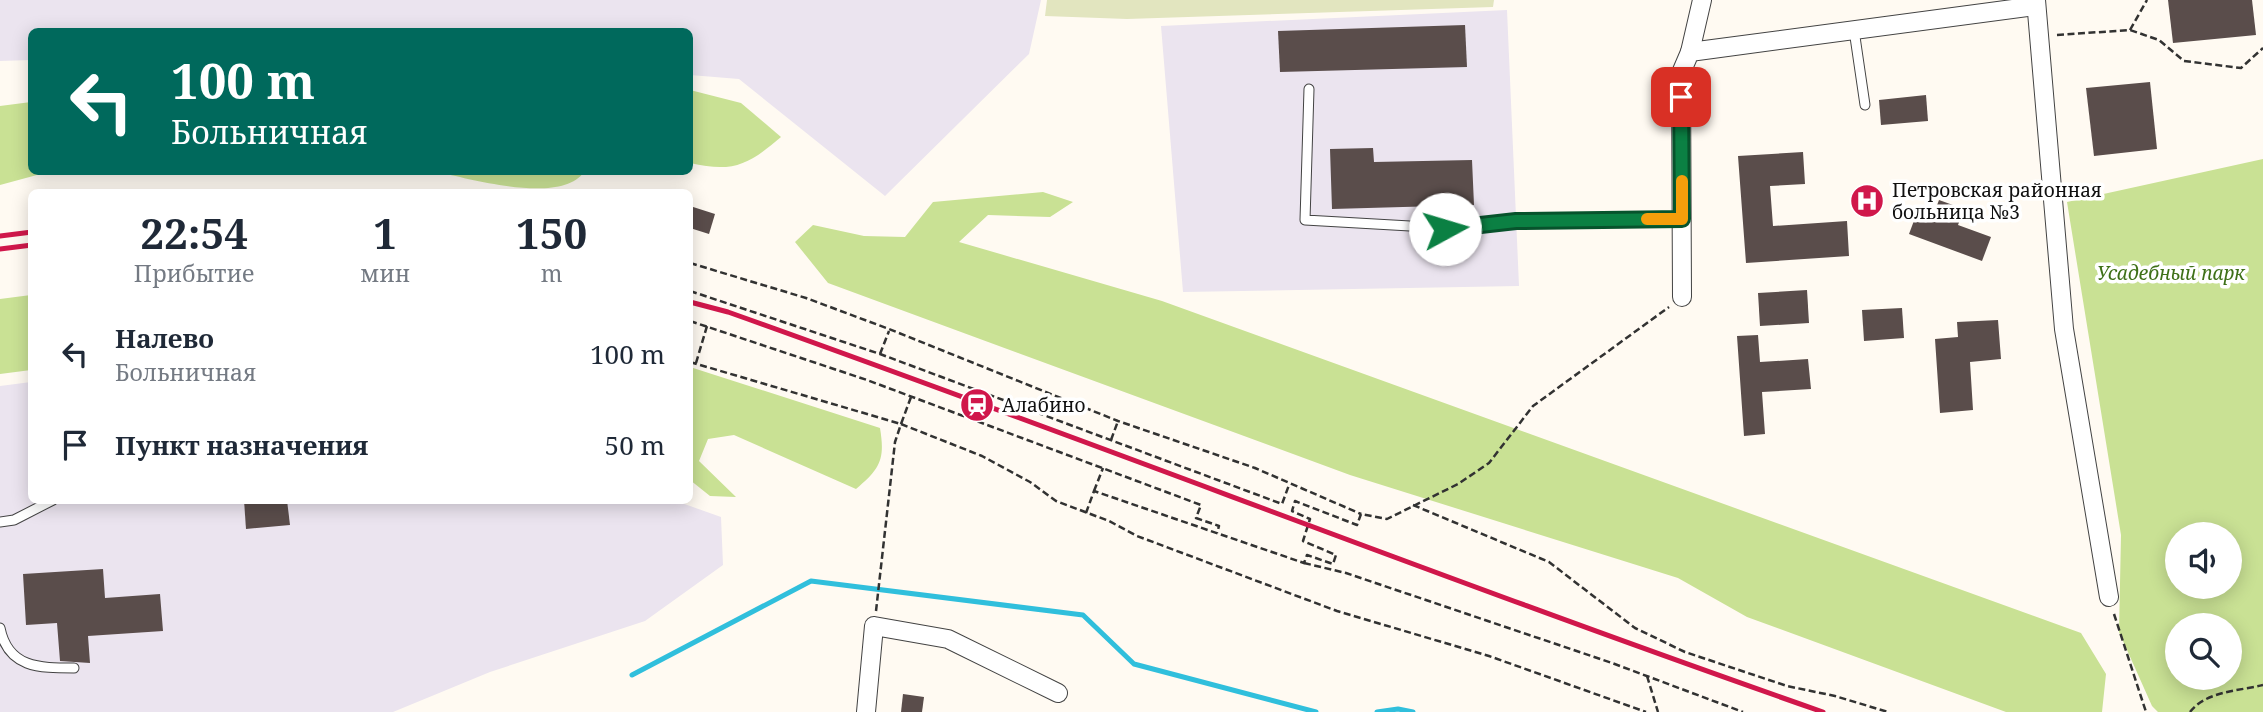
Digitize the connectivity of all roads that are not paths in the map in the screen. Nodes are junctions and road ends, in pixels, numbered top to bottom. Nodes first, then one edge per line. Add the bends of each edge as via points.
1 (1702, 0) edge
2 (2036, 3) edge
3 (1854, 30) junction
4 (1690, 52) junction
5 (1309, 89) dead end
6 (1865, 105) dead end
7 (1682, 219) junction
8 (1682, 297) road end
9 (46, 504) edge
10 (0, 522) edge
11 (2109, 597) road end
12 (0, 628) edge
13 (74, 668) dead end
14 (1058, 694) dead end
15 (866, 712) edge

1 - 4 street
2 - 3 street
2 - 11 street via 2064,329
3 - 4 street
3 - 6 lane
4 - 7 street via 1681,73
5 - 7 lane via 1305,220 1445,229 1516,221
7 - 8 street
9 - 10 lane
12 - 13 lane via 10,654 22,661 45,668
14 - 15 street via 948,639 874,626

